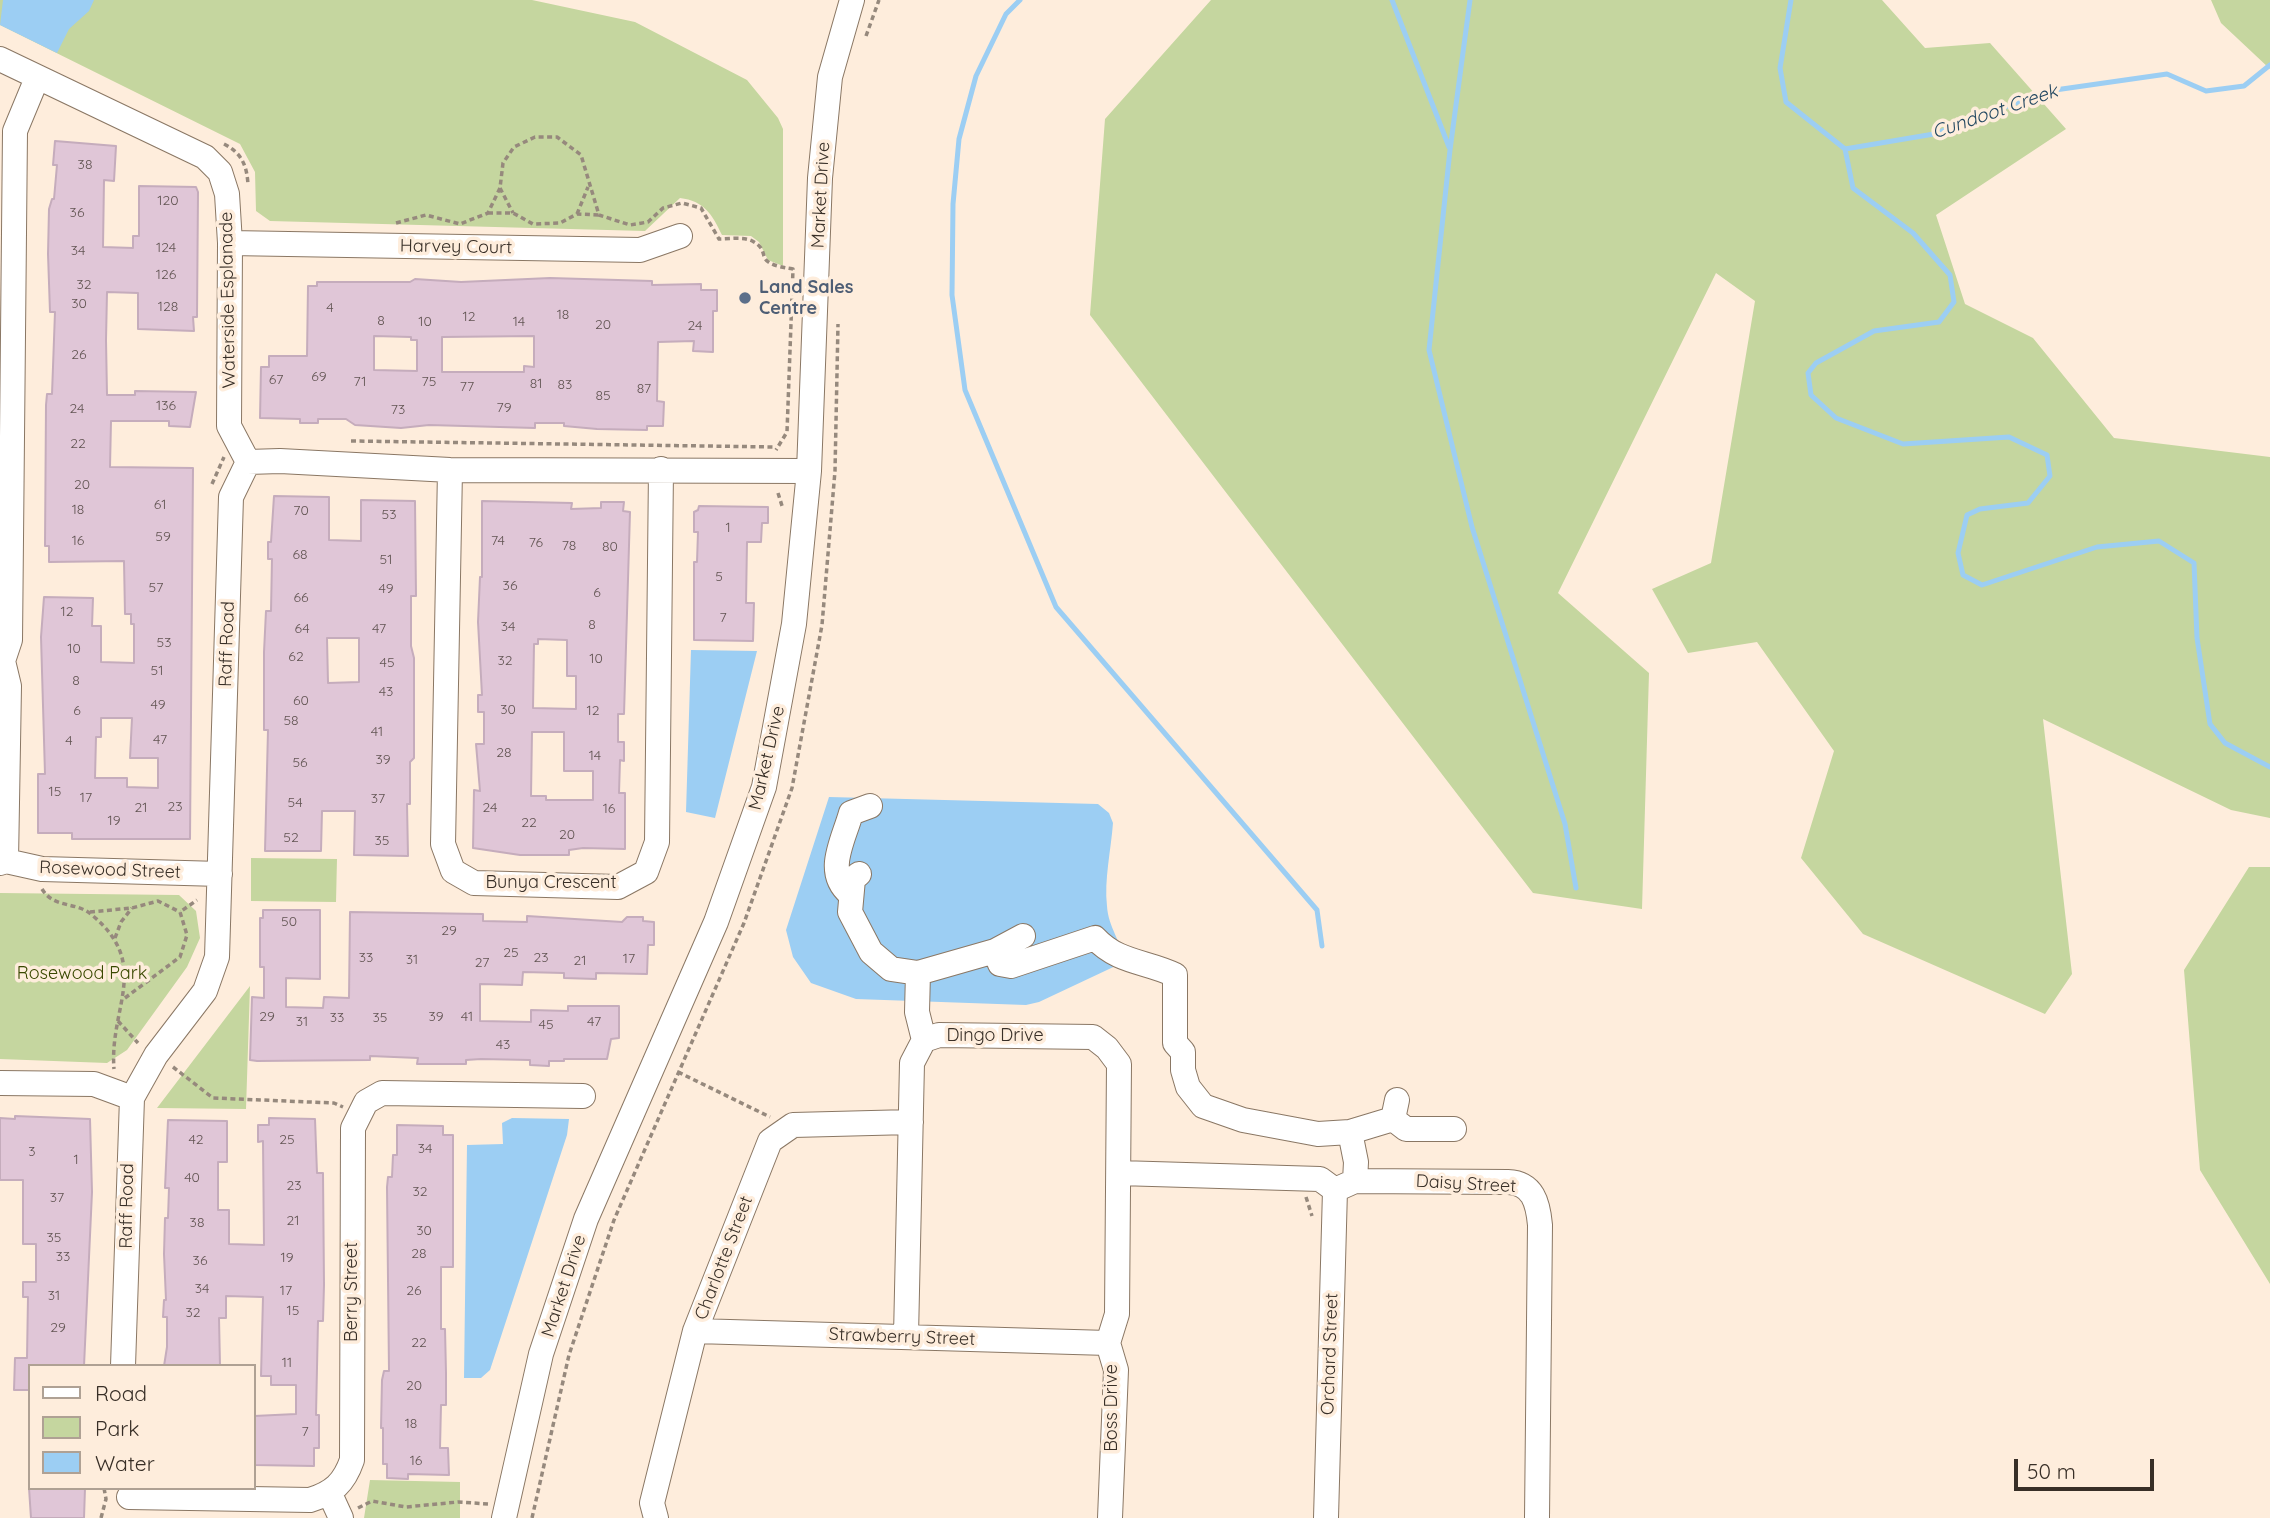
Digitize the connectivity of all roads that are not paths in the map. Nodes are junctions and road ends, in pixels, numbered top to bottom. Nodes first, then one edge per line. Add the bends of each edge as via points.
1 (852, 0) edge
2 (0, 59) edge
3 (37, 78) junction
4 (680, 236) dead end
5 (230, 243) junction
6 (243, 454) junction
7 (661, 468) junction
8 (450, 470) junction
9 (809, 471) junction
10 (2, 661) edge
11 (870, 806) dead end
12 (3, 862) edge
13 (210, 873) junction
14 (1023, 936) dead end
15 (995, 951) junction
16 (918, 973) junction
17 (924, 1041) junction
18 (0, 1083) edge
19 (583, 1096) dead end
20 (132, 1098) junction
21 (911, 1122) junction
22 (1454, 1129) dead end
23 (1350, 1132) junction
24 (1119, 1173) junction
25 (1345, 1186) junction
26 (695, 1331) junction
27 (906, 1336) junction
28 (1108, 1343) junction
29 (123, 1364) edge
30 (330, 1494) junction
31 (126, 1501) edge
32 (494, 1511) edge
33 (341, 1517) edge
34 (656, 1518) edge
35 (1110, 1518) edge
36 (1326, 1518) edge
37 (1537, 1518) edge

1 - 9 street, Market Drive via 830,77 820,178
2 - 3 street, Waterside Esplanade
3 - 5 street, Waterside Esplanade via 205,157 220,172 227,194
3 - 10 street via 15,131 10,640
4 - 5 street, Harvey Court via 640,250
5 - 6 street, Waterside Esplanade via 229,426
6 - 8 street via 280,461
6 - 13 street, Raff Road via 231,497
7 - 8 street
7 - 8 street, Bunya Crescent via 657,842 646,872 618,887 474,883 453,871 443,844
7 - 9 street via 776,458
9 - 32 street, Market Drive via 794,624 764,787 716,922 586,1219
10 - 12 street via 9,686
11 - 16 street via 851,813 835,870 838,884 855,884 850,912 871,952 891,969
12 - 13 street, Rosewood Street via 41,869
13 - 20 street, Raff Road via 217,957 205,990 156,1055
14 - 15 street
15 - 16 street
15 - 23 street via 1000,964 1011,966 1094,938 1119,957 1174,975 1175,1043 1182,1052 1188,1087 1203,1106 1243,1120 1318,1134
16 - 17 street via 917,1012
17 - 21 street, Dingo Drive via 912,1063
17 - 24 street, Dingo Drive via 939,1035 1093,1037 1119,1064
18 - 20 street via 94,1084
19 - 30 street, Berry Street via 482,1104 382,1093 366,1102 356,1121 353,1142 352,1461 346,1478
20 - 29 street, Raff Road
21 - 26 street, Charlotte Street via 793,1125 770,1141
21 - 27 street, Dingo Drive
22 - 23 street via 1406,1129 1395,1110
23 - 25 street, Orchard Street via 1356,1162
24 - 25 street, Daisy Street via 1320,1179
24 - 28 street, Boss Drive via 1117,1314
25 - 36 street, Orchard Street
25 - 37 street, Daisy Street via 1515,1183 1528,1188 1538,1203
26 - 27 street, Strawberry Street
26 - 34 street, Charlotte Street via 652,1503
27 - 28 street, Strawberry Street
28 - 35 street, Boss Drive via 1116,1370
30 - 31 street via 310,1500
30 - 33 street

